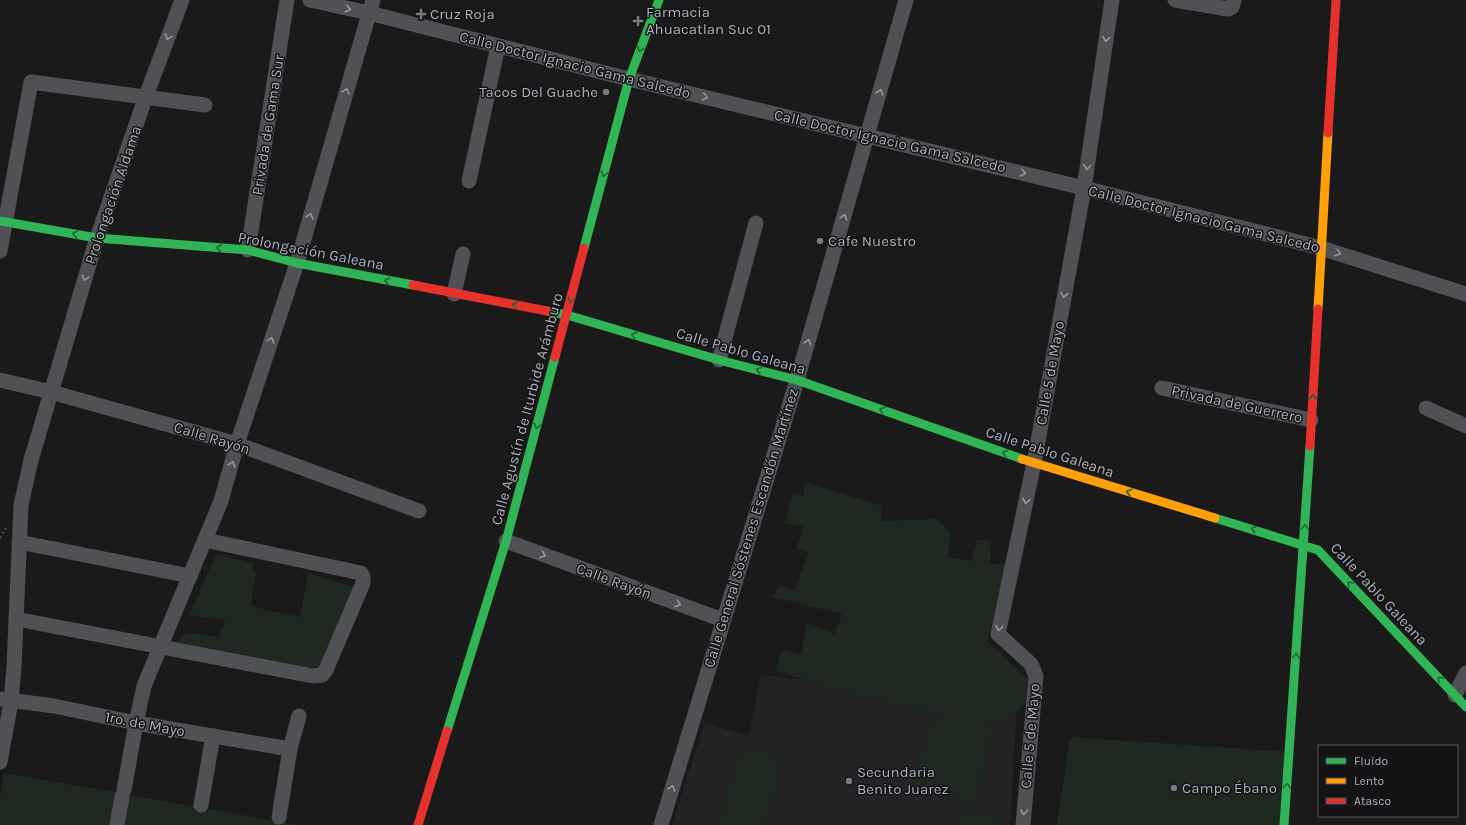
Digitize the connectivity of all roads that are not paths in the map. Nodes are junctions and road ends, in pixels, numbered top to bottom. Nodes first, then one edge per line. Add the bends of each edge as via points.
1 (182, 0) edge
2 (287, 0) edge
3 (310, 0) edge
4 (659, 0) edge
5 (906, 0) edge
6 (1112, 0) edge
7 (1175, 0) edge
8 (1234, 0) edge
9 (1336, 0) edge
10 (371, 7) edge
11 (498, 46) junction
12 (629, 79) junction
13 (146, 96) junction
14 (205, 105) dead end
15 (868, 135) junction
16 (469, 182) dead end
17 (1084, 188) junction
18 (3, 222) edge
19 (756, 223) dead end
20 (97, 238) junction
21 (1321, 248) junction
22 (248, 250) junction
23 (0, 251) edge
24 (463, 254) dead end
25 (297, 263) junction
26 (454, 294) junction
27 (1466, 294) edge
28 (567, 315) junction
29 (719, 360) junction
30 (0, 380) edge
31 (797, 380) junction
32 (1162, 388) dead end
33 (51, 392) junction
34 (1426, 408) dead end
35 (1311, 420) junction
36 (1466, 426) edge
37 (237, 444) junction
38 (1034, 463) junction
39 (419, 511) dead end
40 (205, 540) junction
41 (506, 541) junction
42 (19, 542) junction
43 (1304, 545) junction
44 (190, 576) junction
45 (16, 619) junction
46 (723, 620) junction
47 (160, 648) junction
48 (1466, 673) edge
49 (1455, 695) junction
50 (6, 700) edge
51 (1466, 707) edge
52 (299, 716) dead end
53 (136, 723) junction
54 (213, 736) junction
55 (290, 749) junction
56 (0, 762) edge
57 (201, 805) dead end
58 (279, 817) dead end
59 (117, 825) edge
60 (418, 825) edge
61 (661, 825) edge
62 (1023, 825) edge
63 (1284, 825) edge

1 -> 13 street, Prolongación Aldama
2 - 22 street, Privada de Gama Sur
3 -> 10 street, Calle Doctor Ignacio Gama Salcedo
4 -> 12 street, Calle Agustín de Iturbide Arámburo
15 -> 5 street, Calle General Sóstenes Escandón Martínez
6 -> 17 street, Calle 5 de Mayo
7 - 8 street via 1228,9 1232,7
9 - 21 street
10 - 11 street, Calle Doctor Ignacio Gama Salcedo
25 -> 10 street
11 - 12 street, Calle Doctor Ignacio Gama Salcedo
11 - 16 street
12 -> 15 street, Calle Doctor Ignacio Gama Salcedo
12 -> 28 street, Calle Agustín de Iturbide Arámburo
13 - 14 street
13 - 18 street via 31,82
13 - 20 street, Prolongación Aldama
15 -> 17 street, Calle Doctor Ignacio Gama Salcedo
31 -> 15 street, Calle General Sóstenes Escandón Martínez
17 - 21 street, Calle Doctor Ignacio Gama Salcedo
17 -> 38 street, Calle 5 de Mayo
20 -> 18 street, Prolongación Galeana
18 - 23 street
19 - 29 street
22 -> 20 street, Prolongación Galeana
20 -> 33 street, Prolongación Aldama
21 -> 27 street, Calle Doctor Ignacio Gama Salcedo
35 -> 21 street
22 - 25 street, Prolongación Galeana
24 - 26 street
26 -> 25 street, Prolongación Galeana
37 -> 25 street
28 -> 26 street, Prolongación Galeana
29 -> 28 street, Calle Pablo Galeana
28 -> 41 street, Calle Agustín de Iturbide Arámburo
31 -> 29 street, Calle Pablo Galeana
30 - 33 street, Calle Rayón
38 -> 31 street, Calle Pablo Galeana
31 - 46 street, Calle General Sóstenes Escandón Martínez
32 - 35 street, Privada de Guerrero
33 - 37 street, Calle Rayón
33 - 42 street, Prolongación Aldama via 21,505
34 - 36 street
43 -> 35 street
37 - 39 street, Calle Rayón
40 -> 37 street via 221,501
43 -> 38 street, Calle Pablo Galeana
38 -> 62 street, Calle 5 de Mayo via 998,634 1031,664 1036,676
40 - 44 street
40 - 47 street via 361,573 363,583 326,670 322,674 313,676
41 -> 46 street, Calle Rayón
41 - 60 street, Calle Agustín de Iturbide Arámburo
42 - 44 street
42 - 45 street, Prolongación Aldama
49 -> 43 street, Calle Pablo Galeana via 1318,550
63 -> 43 street
44 - 47 street
45 - 47 street
45 - 50 street, Prolongación Aldama via 14,667
61 -> 46 street, Calle General Sóstenes Escandón Martínez
47 - 53 street via 144,686
48 - 49 street
49 - 51 street, Calle Pablo Galeana
50 - 53 street, 1ro. de Mayo via 54,706
50 - 56 street, Prolongación Aldama
52 - 55 street
53 - 54 street, 1ro. de Mayo
53 - 59 street
54 - 55 street, 1ro. de Mayo
54 - 57 street
55 - 58 street

